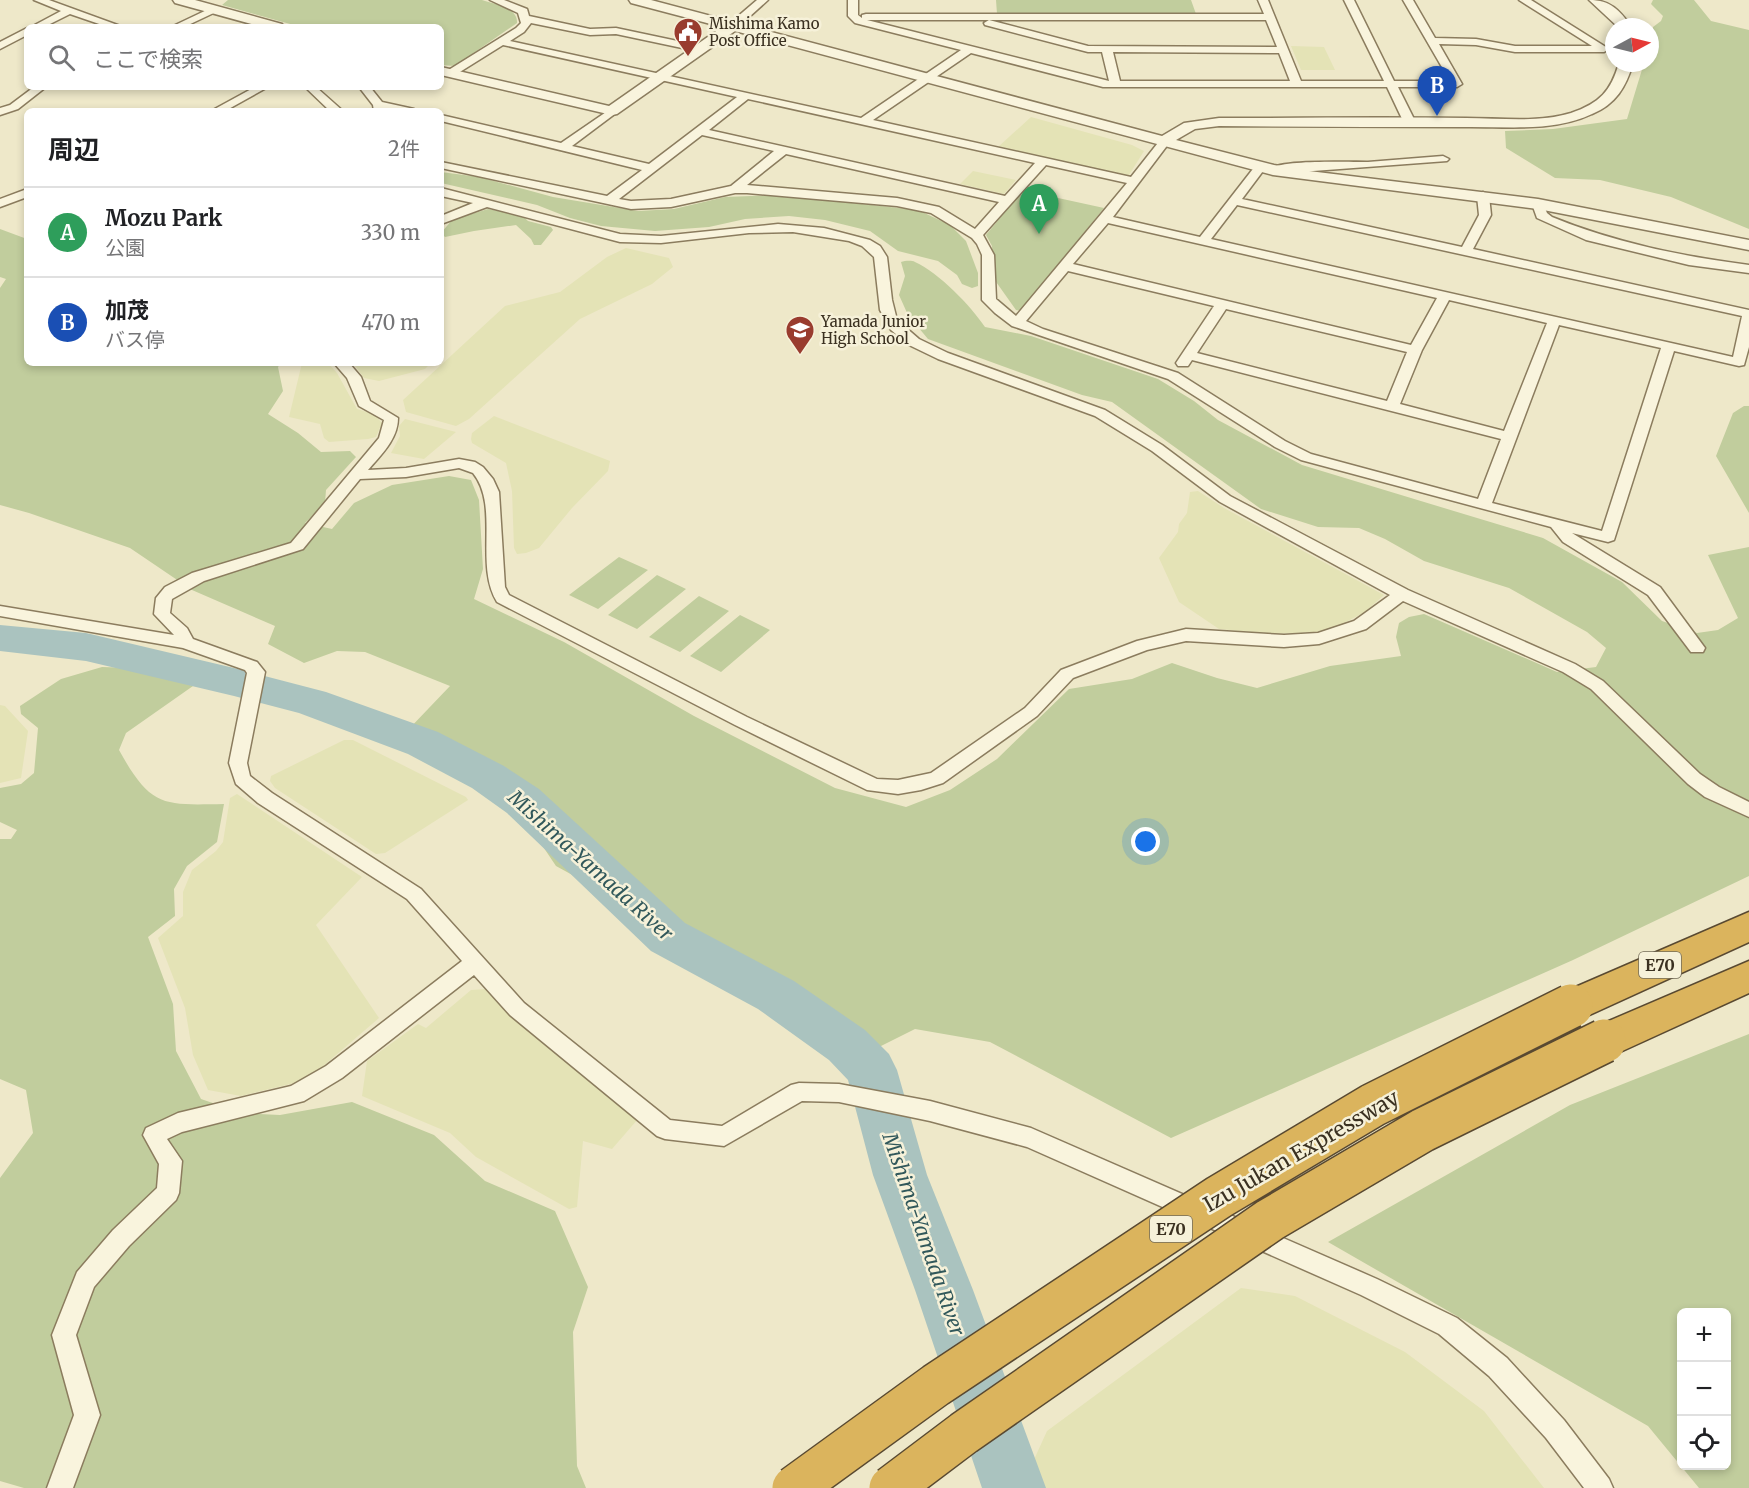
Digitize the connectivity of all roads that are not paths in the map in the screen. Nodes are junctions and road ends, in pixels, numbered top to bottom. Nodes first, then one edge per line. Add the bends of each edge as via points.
1 (39, 0) edge
2 (180, 0) edge
3 (495, 0) edge
4 (636, 0) edge
5 (763, 0) edge
6 (853, 0) edge
7 (1263, 0) edge
8 (1349, 0) edge
9 (1408, 0) edge
10 (1524, 0) edge
11 (1596, 0) edge
12 (211, 5) edge
13 (68, 11) junction
14 (853, 16) junction
15 (971, 17) junction
16 (1269, 17) junction
17 (1617, 18) edge
18 (526, 19) junction
19 (42, 24) edge
20 (109, 24) edge
21 (181, 24) edge
22 (268, 24) edge
23 (733, 26) junction
24 (24, 32) edge
25 (5, 38) edge
26 (1432, 41) junction
27 (502, 42) junction
28 (0, 46) edge
29 (701, 49) junction
30 (968, 50) junction
31 (1107, 50) junction
32 (1284, 50) junction
33 (1605, 50) edge
34 (1605, 52) edge
35 (446, 72) edge
36 (1623, 72) edge
37 (661, 78) junction
38 (929, 79) junction
39 (1115, 84) junction
40 (1297, 84) junction
41 (1392, 85) junction
42 (37, 90) edge
43 (257, 90) edge
44 (313, 90) edge
45 (366, 90) edge
46 (744, 97) junction
47 (379, 107) edge
48 (223, 108) edge
49 (334, 108) edge
50 (612, 111) junction
51 (0, 112) edge
52 (444, 119) edge
53 (864, 121) junction
54 (1410, 123) junction
55 (700, 131) junction
56 (1165, 141) junction
57 (563, 147) junction
58 (783, 150) junction
59 (1443, 159) dead end
60 (1042, 162) junction
61 (444, 166) edge
62 (649, 168) junction
63 (1266, 168) junction
64 (1134, 181) junction
65 (735, 189) junction
66 (444, 193) edge
67 (24, 194) edge
68 (1483, 196) junction
69 (1007, 200) junction
70 (608, 201) junction
71 (1236, 201) junction
72 (0, 203) edge
73 (485, 203) junction
74 (1538, 204) junction
75 (444, 219) edge
76 (1105, 219) junction
77 (976, 234) junction
78 (1203, 241) junction
79 (1749, 244) edge
80 (1466, 251) junction
81 (1064, 266) junction
82 (1749, 269) edge
83 (1444, 297) junction
84 (1222, 304) junction
85 (1749, 314) edge
86 (1554, 321) junction
87 (1017, 323) junction
88 (1668, 348) junction
89 (1415, 350) junction
90 (1190, 355) junction
91 (344, 366) edge
92 (1173, 376) junction
93 (1393, 405) junction
94 (1508, 436) junction
95 (357, 475) junction
96 (1483, 505) junction
97 (1557, 524) junction
98 (1402, 594) junction
99 (0, 611) edge
100 (186, 643) junction
101 (1697, 648) dead end
102 (1749, 810) edge
103 (1749, 925) edge
104 (475, 962) junction
105 (1749, 976) edge
106 (60, 1488) edge
107 (794, 1488) edge
108 (891, 1488) edge
109 (1600, 1488) edge

1 - 13 street
2 - 12 street
3 - 18 street via 519,9
4 - 23 street
5 - 23 street
6 - 14 street
7 - 16 street
8 - 41 street
9 - 26 street
10 - 33 street
11 - 17 street
12 - 21 street
12 - 22 street
13 - 19 street
13 - 20 street
14 - 15 street
14 - 30 street via 859,21
15 - 16 street
15 - 31 street via 1080,47
16 - 32 street
18 - 27 street via 522,28
18 - 29 street via 590,32 616,31
23 - 29 street
23 - 38 street
24 - 25 street
25 - 28 street
26 - 34 street
26 - 41 street via 1457,84
27 - 35 street
27 - 37 street
29 - 37 street
30 - 38 street
30 - 39 street via 1095,83
31 - 32 street
31 - 39 street
32 - 40 street
35 - 50 street
36 - 54 street via 1618,89 1579,115 1541,121
37 - 46 street
37 - 50 street
38 - 53 street
38 - 56 street
39 - 40 street
40 - 41 street
41 - 54 street
42 - 51 street
43 - 48 street
44 - 49 street
45 - 47 street
46 - 53 street
46 - 55 street
50 - 57 street
52 - 57 street
53 - 60 street
54 - 56 street via 1219,122 1188,125
55 - 58 street
55 - 62 street
56 - 63 street
56 - 64 street
57 - 62 street
58 - 65 street
58 - 69 street
59 - 63 street
60 - 64 street
60 - 69 street
61 - 70 street
62 - 70 street
63 - 68 street via 1358,183
63 - 71 street
64 - 76 street
65 - 70 street via 655,205
65 - 77 street via 920,206 935,210
66 - 73 street
67 - 72 street
68 - 74 street
68 - 80 street via 1485,215
69 - 77 street
71 - 78 street
71 - 80 street
73 - 75 street
73 - 98 street via 631,239 692,238 776,227 864,242 883,256 886,307 892,320 918,345 1116,421 1225,499
74 - 79 street
74 - 82 street via 1541,215 1548,220 1590,237 1689,261
76 - 78 street
76 - 81 street
77 - 87 street via 988,255 989,300
78 - 83 street
80 - 85 street
81 - 84 street
81 - 87 street
83 - 86 street
83 - 89 street
84 - 89 street
84 - 90 street
85 - 88 street via 1739,362
86 - 88 street
86 - 94 street
87 - 92 street
88 - 97 street via 1608,537
89 - 93 street
90 - 92 street
90 - 93 street
91 - 95 street via 354,377 364,402 391,418 386,439
92 - 96 street via 1306,457
93 - 94 street
94 - 96 street
95 - 98 street via 414,471 445,464 480,470 491,492 497,586 502,598 741,721 874,785 891,788 920,785 937,778 1031,712 1067,674 1143,645 1186,635 1319,638 1360,625
95 - 100 street via 297,546 198,577 164,598 162,614 181,632
96 - 97 street
97 - 101 street via 1569,539 1654,591
98 - 102 street via 1560,664 1597,686 1694,779
99 - 100 street
100 - 104 street via 251,666 256,672 240,746 238,763 242,779 265,798 414,894
103 - 107 highway, Izu Jukan Expressway / E70, bridge via 1571,1006 1373,1105 1219,1197 936,1385
104 - 106 street via 334,1072 296,1094 178,1123 154,1135 171,1161 168,1192 85,1280 64,1335 87,1415
104 - 109 street via 517,1009 665,1129 724,1136 799,1092 839,1093 930,1111 1031,1138 1369,1287 1448,1326 1498,1367 1555,1429
105 - 108 highway, E70, bridge via 1604,1041 1424,1130 1270,1220

